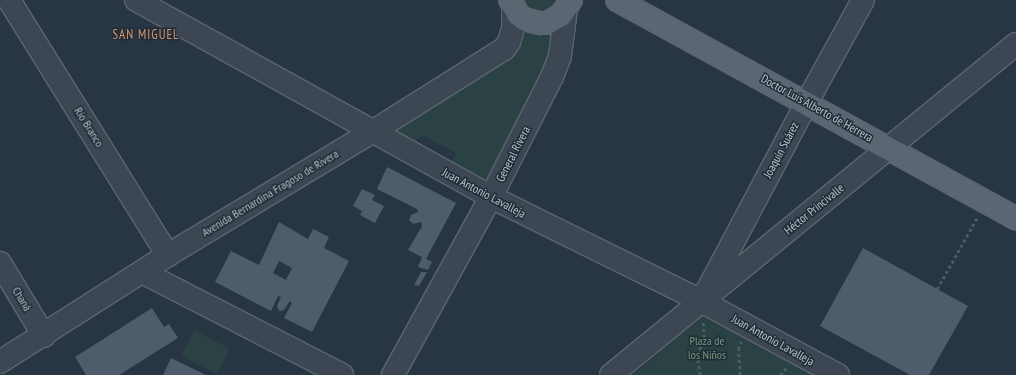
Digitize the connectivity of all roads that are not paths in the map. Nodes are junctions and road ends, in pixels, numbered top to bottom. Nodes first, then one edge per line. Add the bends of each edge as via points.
1 (9, 0) edge
2 (136, 0) edge
3 (617, 0) edge
4 (864, 0) edge
5 (570, 3) edge
6 (511, 4) edge
7 (1016, 44) edge
8 (807, 102) junction
9 (372, 132) junction
10 (888, 148) junction
11 (491, 197) junction
12 (1016, 218) edge
13 (168, 255) junction
14 (0, 264) edge
15 (142, 272) junction
16 (701, 301) junction
17 (44, 336) junction
18 (0, 362) edge
19 (342, 375) edge
20 (393, 375) edge
21 (611, 375) edge
22 (838, 375) edge

1 - 13 street, Río Branco
2 - 9 street, Juan Antonio Lavalleja
3 - 8 main road, Doctor Luis Alberto de Herrera
4 - 8 street, Joaquín Suárez
5 - 6 main road via 554,20 539,23 524,19
5 - 11 street, General Rivera via 560,56 552,77
6 - 9 street, Avenida Bernardina Fragoso de Rivera via 513,28 504,49
7 - 10 street, Héctor Princivalle
8 - 10 main road, Doctor Luis Alberto de Herrera
8 - 16 street, Joaquín Suárez
9 - 11 street, Juan Antonio Lavalleja
9 - 13 street, Avenida Bernardina Fragoso de Rivera
10 - 12 main road, Doctor Luis Alberto de Herrera
10 - 16 street, Héctor Princivalle
11 - 16 street, Juan Antonio Lavalleja
11 - 20 street, General Rivera
13 - 15 street, Avenida Bernardina Fragoso de Rivera
14 - 17 street, Chaná
15 - 17 street, Avenida Bernardina Fragoso de Rivera
15 - 19 street
16 - 21 street, Héctor Princivalle
16 - 22 street, Juan Antonio Lavalleja
17 - 18 street, Avenida Bernardina Fragoso de Rivera

